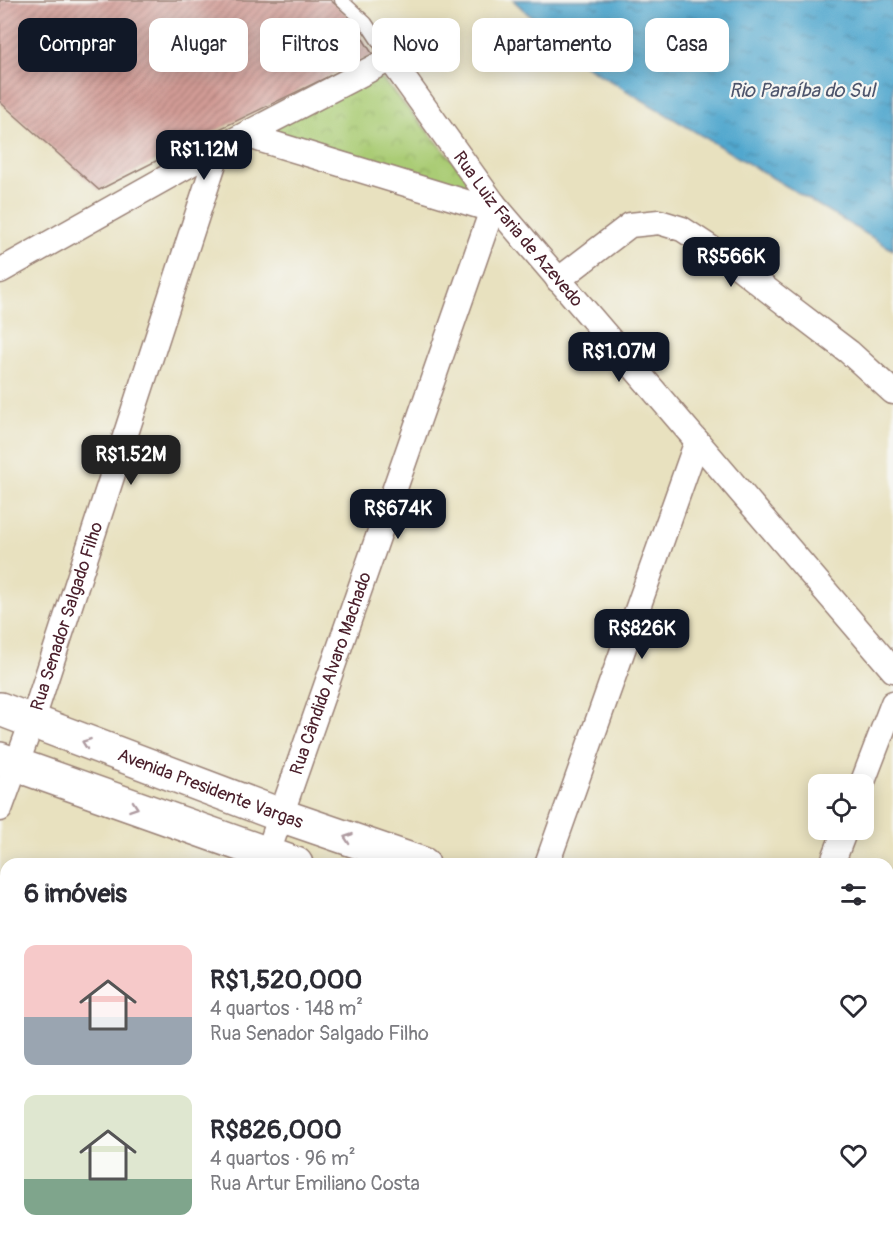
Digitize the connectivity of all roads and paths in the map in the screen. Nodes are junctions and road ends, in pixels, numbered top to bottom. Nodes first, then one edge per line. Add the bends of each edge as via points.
1 (341, 0) edge
2 (372, 32) edge
3 (372, 68) edge
4 (399, 72) edge
5 (245, 135) junction
6 (219, 148) junction
7 (493, 207) junction
8 (0, 271) edge
9 (558, 280) junction
10 (893, 392) edge
11 (697, 441) junction
12 (893, 670) edge
13 (893, 703) edge
14 (0, 709) edge
15 (32, 722) junction
16 (8, 762) edge
17 (866, 774) edge
18 (0, 809) edge
19 (280, 815) junction
20 (841, 840) edge
21 (268, 858) edge
22 (276, 858) edge
23 (405, 858) edge
24 (549, 858) edge
25 (834, 858) edge

1 - 2 lane, Rua Luiz Faria de Azevedo
3 - 5 street
4 - 7 street, Rua Luiz Faria de Azevedo
5 - 6 street
5 - 7 street
6 - 8 street
6 - 15 street, Rua Senador Salgado Filho
7 - 9 street, Rua Luiz Faria de Azevedo
7 - 19 street, Rua Cândido Alvaro Machado
9 - 10 street via 630,225 659,222 682,229 849,352
9 - 11 street, Rua Luiz Faria de Azevedo
11 - 12 street, Rua Luiz Faria de Azevedo
11 - 24 street
13 - 17 street
14 - 15 main road, Avenida Presidente Vargas
15 - 16 street, Rua Senador Salgado Filho
19 -> 15 main road, Avenida Presidente Vargas
16 - 18 street, Rua Senador Salgado Filho
16 -> 21 main road
19 - 22 street, Rua Cândido Alvaro Machado
23 -> 19 main road, Avenida Presidente Vargas
20 - 25 street

